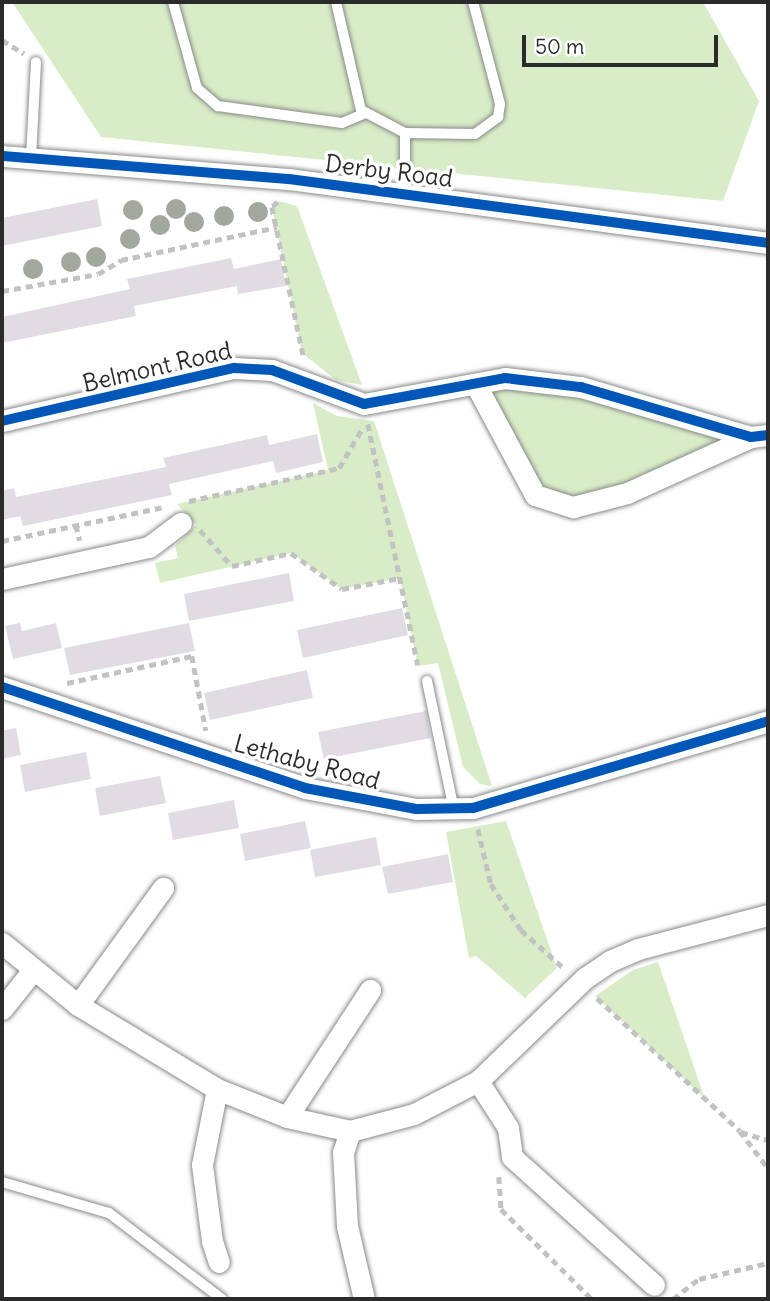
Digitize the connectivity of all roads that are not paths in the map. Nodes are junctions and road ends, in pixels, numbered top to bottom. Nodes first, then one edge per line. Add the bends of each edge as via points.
1 (173, 2) edge
2 (336, 2) edge
3 (473, 2) edge
4 (36, 62) road end
5 (366, 113) junction
6 (405, 133) junction
7 (2, 156) edge
8 (31, 158) junction
9 (405, 194) junction
10 (768, 243) edge
11 (476, 386) junction
12 (2, 421) edge
13 (760, 436) edge
14 (189, 524) road end
15 (2, 579) edge
16 (427, 681) road end
17 (2, 687) edge
18 (768, 721) edge
19 (463, 809) junction
20 (163, 888) dead end
21 (768, 915) edge
22 (2, 943) edge
23 (33, 970) junction
24 (370, 990) dead end
25 (78, 1005) junction
26 (2, 1009) edge
27 (478, 1081) junction
28 (217, 1088) junction
29 (287, 1117) junction
30 (349, 1131) junction
31 (2, 1182) edge
32 (219, 1262) dead end
33 (654, 1286) dead end
34 (222, 1299) edge
35 (364, 1299) edge

1 - 5 lane via 197,88 218,106 342,123
2 - 5 lane via 355,91
3 - 6 lane via 500,104 498,117 475,134
4 - 8 lane
5 - 6 lane
6 - 9 lane
7 - 8 street, Derby Road
8 - 9 street, Derby Road via 289,179
9 - 10 street, Derby Road
11 - 12 street, Belmont Road via 365,404 272,370 234,368
11 - 13 street, Belmont Road via 505,378 581,387
11 - 13 street, Belmont Road via 535,495 573,507 626,493
14 - 15 street via 149,547
16 - 19 lane
17 - 19 street, Lethaby Road via 306,788 379,804
18 - 19 street, Lethaby Road
20 - 25 street
21 - 27 street via 638,949 610,961
22 - 23 street
23 - 25 street
23 - 26 street
24 - 29 street
25 - 28 street
27 - 30 street via 414,1114
27 - 33 street via 508,1128 512,1157
28 - 29 street
28 - 32 street via 202,1165
29 - 30 street
30 - 35 street via 343,1152 347,1226
31 - 34 lane via 84,1202 109,1213

